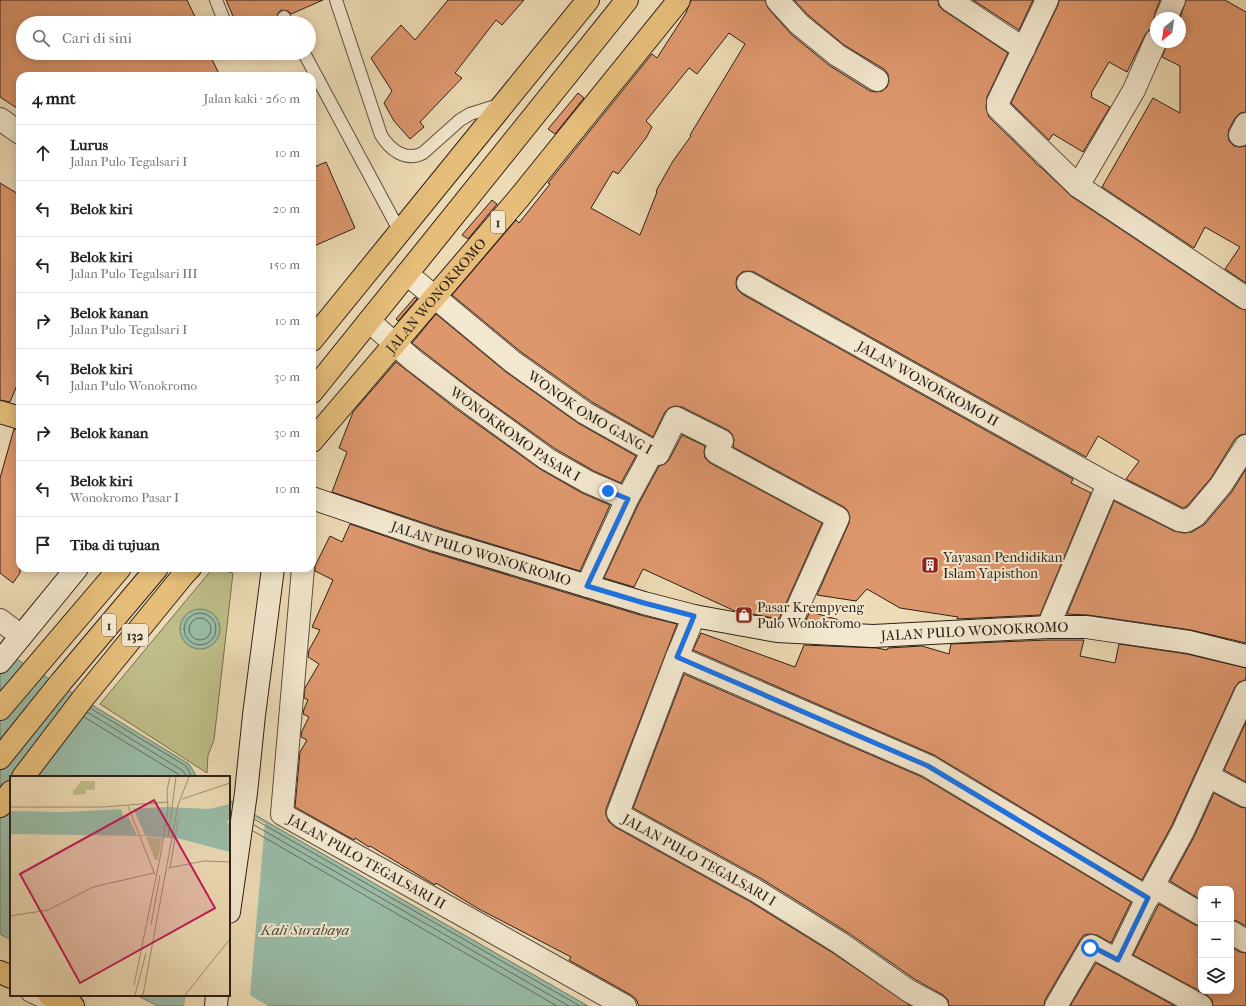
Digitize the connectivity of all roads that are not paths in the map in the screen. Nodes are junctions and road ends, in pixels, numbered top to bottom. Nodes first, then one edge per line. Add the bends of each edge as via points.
1 (216, 0) edge
2 (336, 0) edge
3 (588, 0) edge
4 (627, 0) edge
5 (679, 0) edge
6 (777, 0) edge
7 (950, 0) edge
8 (1047, 0) edge
9 (1174, 0) edge
10 (1169, 12) edge
11 (222, 16) edge
12 (1152, 48) edge
13 (1024, 49) junction
14 (308, 60) edge
15 (314, 72) edge
16 (316, 75) edge
17 (877, 80) dead end
18 (504, 104) junction
19 (0, 119) edge
20 (16, 130) edge
21 (1078, 186) junction
22 (400, 232) junction
23 (407, 274) junction
24 (748, 283) dead end
25 (1246, 298) edge
26 (369, 321) junction
27 (316, 330) edge
28 (316, 387) edge
29 (0, 412) edge
30 (16, 417) edge
31 (316, 435) edge
32 (1246, 446) edge
33 (653, 451) junction
34 (1108, 484) junction
35 (316, 499) edge
36 (628, 499) junction
37 (74, 572) edge
38 (117, 572) edge
39 (154, 572) edge
40 (186, 572) edge
41 (272, 572) edge
42 (302, 572) edge
43 (587, 586) junction
44 (694, 616) junction
45 (0, 620) edge
46 (1048, 627) junction
47 (787, 631) junction
48 (11, 649) edge
49 (1246, 656) edge
50 (677, 657) junction
51 (1246, 692) edge
52 (0, 708) edge
53 (0, 758) edge
54 (24, 776) edge
55 (1208, 776) junction
56 (10, 793) edge
57 (1246, 796) edge
58 (0, 806) edge
59 (1151, 892) junction
60 (230, 905) edge
61 (1198, 913) edge
62 (1234, 934) edge
63 (1246, 941) edge
64 (1118, 960) junction
65 (0, 972) edge
66 (10, 977) edge
67 (0, 982) edge
68 (10, 987) edge
69 (30, 996) edge
70 (51, 996) edge
71 (217, 996) edge
72 (51, 1006) edge
73 (73, 1006) edge
74 (216, 1006) edge
75 (626, 1006) edge
76 (937, 1006) edge
77 (1056, 1006) edge
78 (1201, 1006) edge

1 - 11 lane
2 - 18 lane via 381,135 392,150 409,157 417,156 470,114
3 - 18 main road
4 - 23 main road
5 - 31 main road, JALAN WONOKROMO / 1 via 518,198
6 - 17 street via 799,24 837,55
7 - 13 street
8 - 13 street
9 - 10 street
12 - 21 street via 1134,90
13 - 21 street via 997,106
14 - 15 lane
16 - 22 lane
18 - 22 main road
19 - 20 street
21 - 25 street
22 - 27 main road
23 - 26 main road
23 - 33 street, WONOK OMO GANG I via 520,367 585,413
24 - 34 street, JALAN WONOKROMO II
26 - 28 main road
26 - 36 street, WONOKROMO PASAR I via 462,398 547,459 588,482
29 - 30 main road
32 - 34 street, JALAN WONOKROMO II via 1221,485 1195,516 1186,520 1179,520
33 - 36 street
33 - 47 street, WONOK OMO GANG I via 658,454 676,418 722,442 716,452 838,518
34 - 46 street
35 - 43 street, JALAN PULO WONOKROMO via 435,540
36 - 43 street
37 - 48 street
38 - 52 main road, 1
39 - 53 main road, 1
40 - 54 main road, 132 via 84,697
41 - 60 street via 246,798
42 - 75 street, JALAN PULO TEGALSARI II via 282,814
43 - 44 street, JALAN PULO WONOKROMO
44 - 47 street, JALAN PULO WONOKROMO
44 - 50 street, JALAN PULO TEGALSARI I
45 - 48 street
46 - 47 street, JALAN PULO WONOKROMO via 873,636
46 - 49 street, JALAN PULO WONOKROMO via 1086,627 1181,641
50 - 59 street via 928,766
50 - 76 street, JALAN PULO TEGALSARI I via 618,813 755,890 840,943 909,991
51 - 55 street
55 - 57 street
55 - 59 street
56 - 58 main road
59 - 61 street
59 - 64 street
62 - 63 street
64 - 77 street via 1093,947 1090,948
64 - 78 street
65 - 66 main road
67 - 68 lane
69 - 72 lane
70 - 73 main road
71 - 74 street

